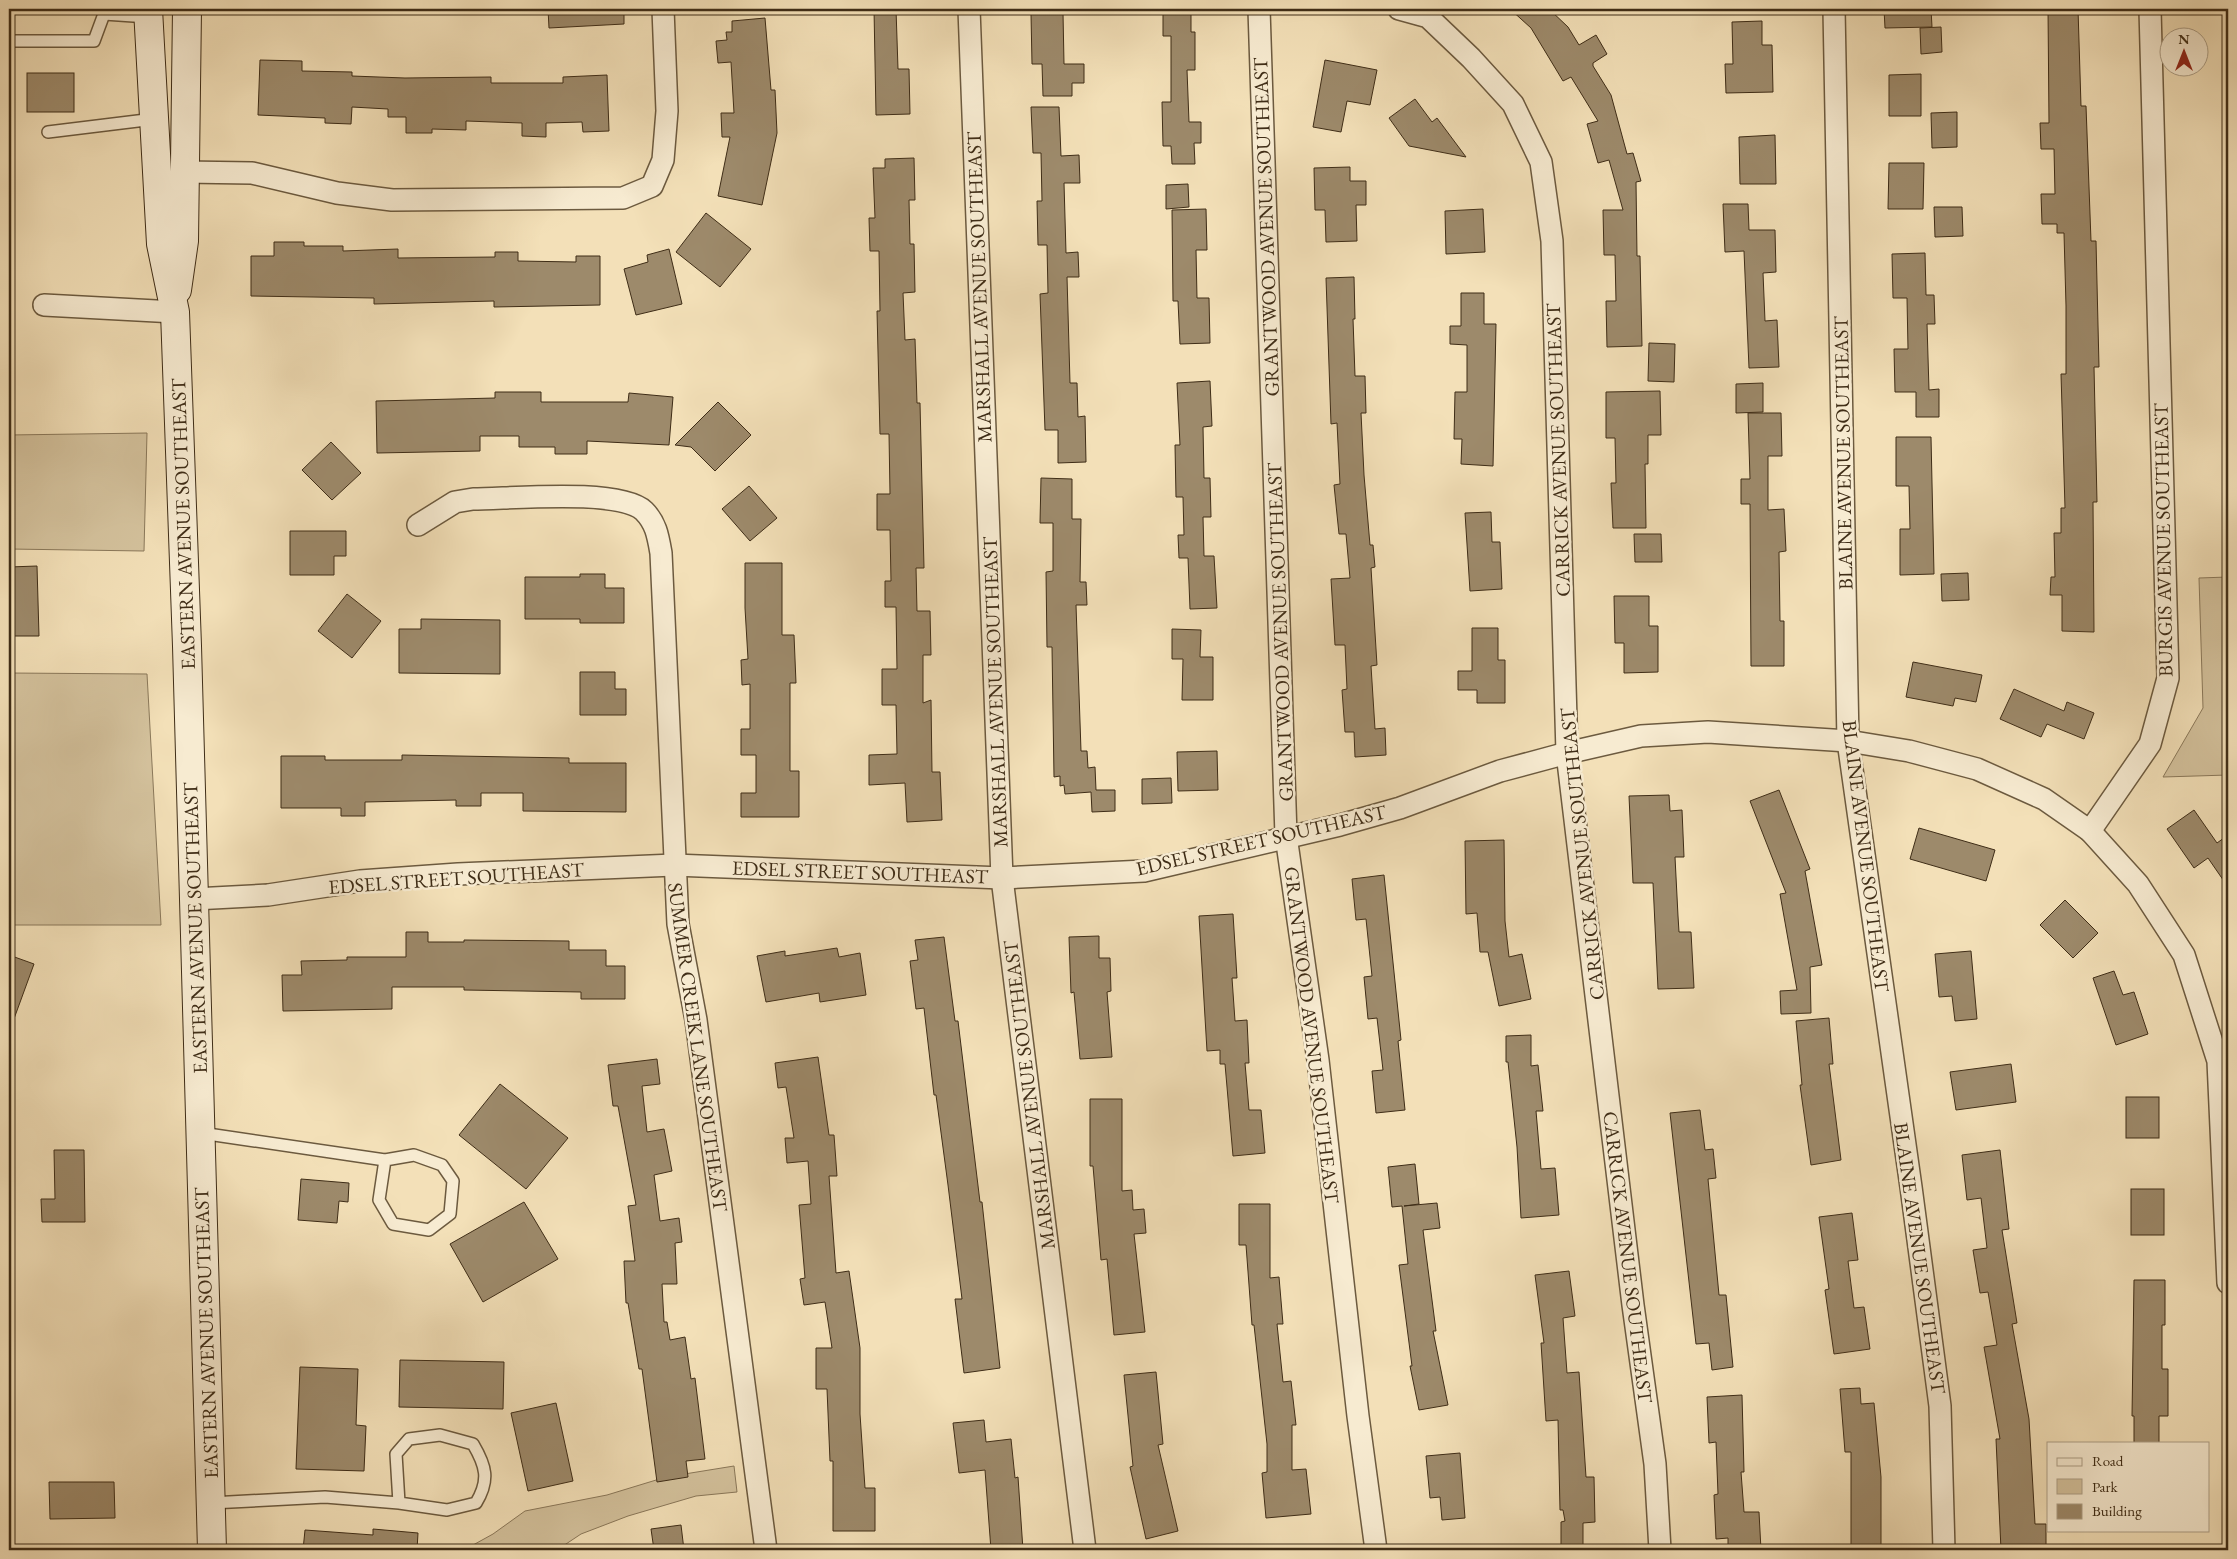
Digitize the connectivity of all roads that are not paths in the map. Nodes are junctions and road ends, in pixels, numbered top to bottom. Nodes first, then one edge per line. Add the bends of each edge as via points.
1 (187, 9) edge
2 (663, 9) edge
3 (969, 9) edge
4 (1259, 9) edge
5 (1399, 9) edge
6 (1834, 9) edge
7 (2150, 9) edge
8 (104, 12) edge
9 (148, 13) edge
10 (9, 41) edge
11 (155, 119) junction
12 (48, 132) dead end
13 (184, 172) junction
14 (44, 306) dead end
15 (175, 309) junction
16 (418, 525) dead end
17 (1848, 741) junction
18 (1567, 753) junction
19 (2090, 830) junction
20 (1286, 836) junction
21 (674, 864) junction
22 (1002, 878) junction
23 (194, 899) junction
24 (201, 1133) junction
25 (385, 1160) junction
26 (2228, 1283) edge
27 (211, 1503) junction
28 (399, 1503) junction
29 (212, 1550) edge
30 (766, 1550) edge
31 (1085, 1550) edge
32 (1376, 1550) edge
33 (1660, 1550) edge
34 (1944, 1550) edge

1 - 13 street, EASTERN AVENUE SOUTHEAST
2 - 13 street via 667,111 663,160 652,186 624,198 392,200 337,193 252,173
3 - 22 street, MARSHALL AVENUE SOUTHEAST
4 - 20 street, GRANTWOOD AVENUE SOUTHEAST
5 - 18 street, CARRICK AVENUE SOUTHEAST via 1428,17 1471,58 1513,104 1541,162 1552,241
6 - 17 street, BLAINE AVENUE SOUTHEAST
7 - 19 street, BURGIS AVENUE SOUTHEAST via 2168,678 2150,744
8 - 9 lane
8 - 10 lane via 94,41
9 - 11 street, EASTERN AVENUE SOUTHEAST
11 - 12 lane
11 - 15 street, EASTERN AVENUE SOUTHEAST via 161,244
13 - 15 street, EASTERN AVENUE SOUTHEAST via 184,241
14 - 15 street
15 - 23 street, EASTERN AVENUE SOUTHEAST
16 - 21 street, SUMMER CREEK LANE SOUTHEAST via 455,502 584,497 632,504 657,527 661,553
17 - 18 street, EDSEL STREET SOUTHEAST via 1708,732 1640,736
17 - 19 street, EDSEL STREET SOUTHEAST via 1909,751 1977,769 2044,799
17 - 34 street, BLAINE AVENUE SOUTHEAST via 1940,1406
18 - 20 street, EDSEL STREET SOUTHEAST via 1500,771 1400,808
18 - 33 street, CARRICK AVENUE SOUTHEAST via 1655,1464
19 - 26 street via 2138,884 2184,955 2218,1061
20 - 22 street, EDSEL STREET SOUTHEAST via 1144,871
20 - 32 street, GRANTWOOD AVENUE SOUTHEAST via 1318,1060
21 - 22 street, EDSEL STREET SOUTHEAST
21 - 23 street, EDSEL STREET SOUTHEAST via 370,880 268,895
21 - 30 street, SUMMER CREEK LANE SOUTHEAST via 678,924 696,1020
22 - 31 street, MARSHALL AVENUE SOUTHEAST
23 - 24 street, EASTERN AVENUE SOUTHEAST
24 - 25 lane
24 - 27 street, EASTERN AVENUE SOUTHEAST
25 - 25 lane via 414,1155 442,1165 453,1181 450,1214 429,1230 393,1224 379,1200
27 - 28 lane via 325,1497
27 - 29 street, EASTERN AVENUE SOUTHEAST
28 - 28 lane via 447,1510 476,1503 484,1490 485,1463 473,1444 440,1435 410,1439 396,1454

